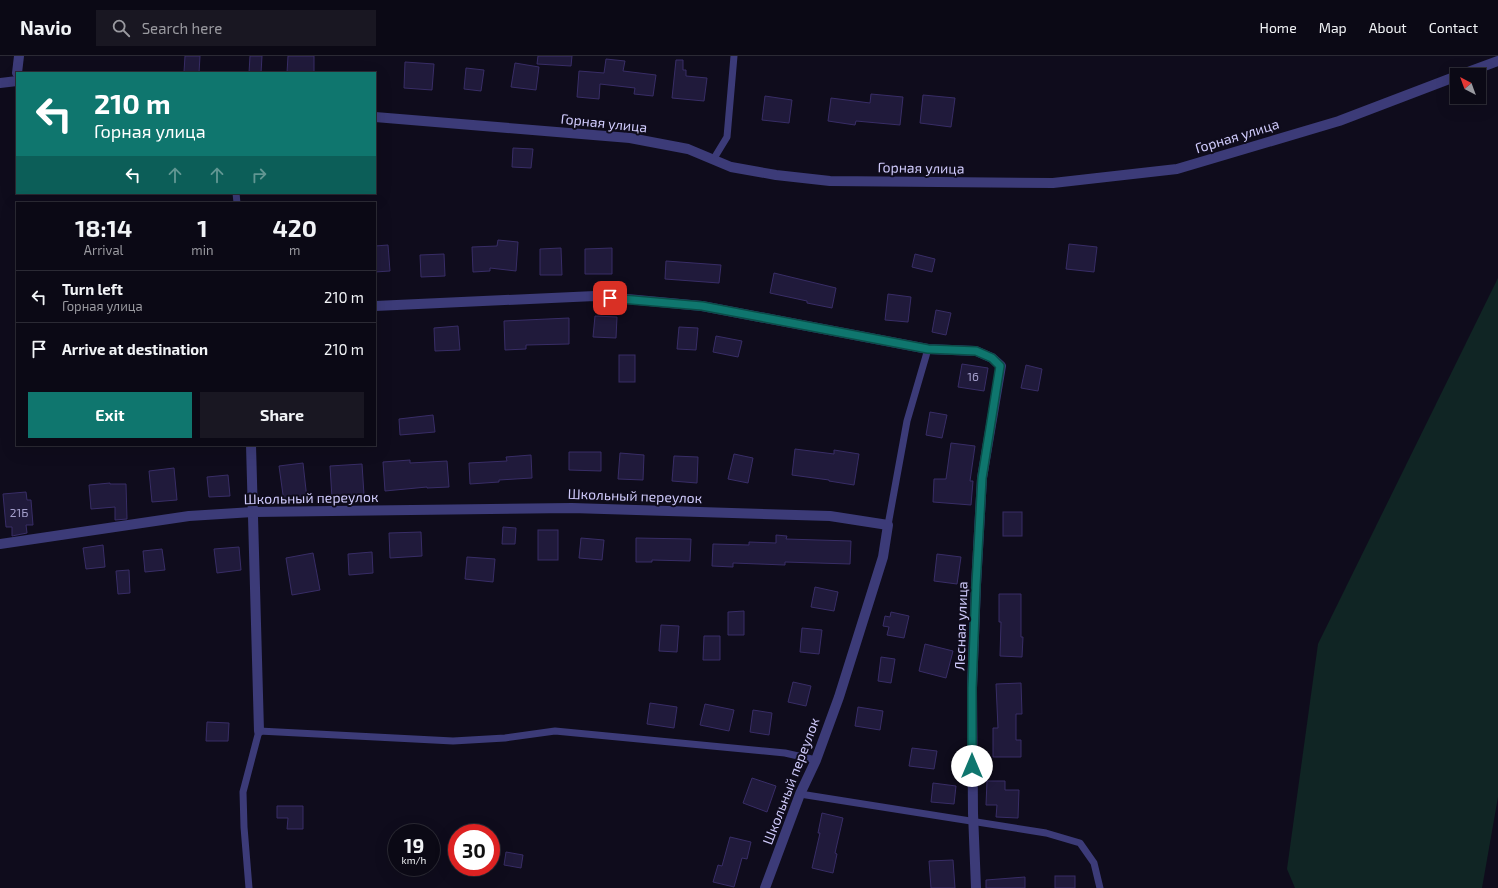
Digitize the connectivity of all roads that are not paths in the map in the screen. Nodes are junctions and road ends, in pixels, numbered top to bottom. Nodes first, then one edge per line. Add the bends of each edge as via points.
1 (19, 56) edge
2 (734, 56) edge
3 (1498, 61) edge
4 (1479, 68) edge
5 (17, 72) edge
6 (1450, 79) edge
7 (16, 81) edge
8 (0, 82) edge
9 (376, 117) edge
10 (713, 160) junction
11 (376, 306) edge
12 (928, 349) junction
13 (251, 446) edge
14 (253, 512) junction
15 (888, 525) junction
16 (0, 544) edge
17 (259, 731) junction
18 (816, 760) junction
19 (800, 794) junction
20 (973, 821) junction
21 (249, 888) edge
22 (765, 888) edge
23 (976, 888) edge
24 (1100, 888) edge

1 - 5 street
2 - 10 lane via 728,136
3 - 4 street
6 - 10 street, Горная улица via 1339,121 1177,169 1053,183 830,181 731,168
7 - 8 street
9 - 10 street, Горная улица via 630,138 688,149
11 - 12 street via 595,296 702,306
12 - 15 lane via 907,421
12 - 20 street, Лесная улица via 976,351 992,358 1000,366 982,478 972,688
13 - 14 street
14 - 15 street, Школьный переулок via 572,508 830,516
14 - 16 street, Школьный переулок via 189,516
14 - 17 street
15 - 18 street, Школьный переулок via 883,557
17 - 18 lane via 453,741 505,738 555,731 785,753
17 - 21 lane via 243,792
18 - 19 street, Школьный переулок
19 - 20 lane
19 - 22 street, Школьный переулок
20 - 23 street, Лесная улица
20 - 24 lane via 1046,833 1080,843 1094,863

